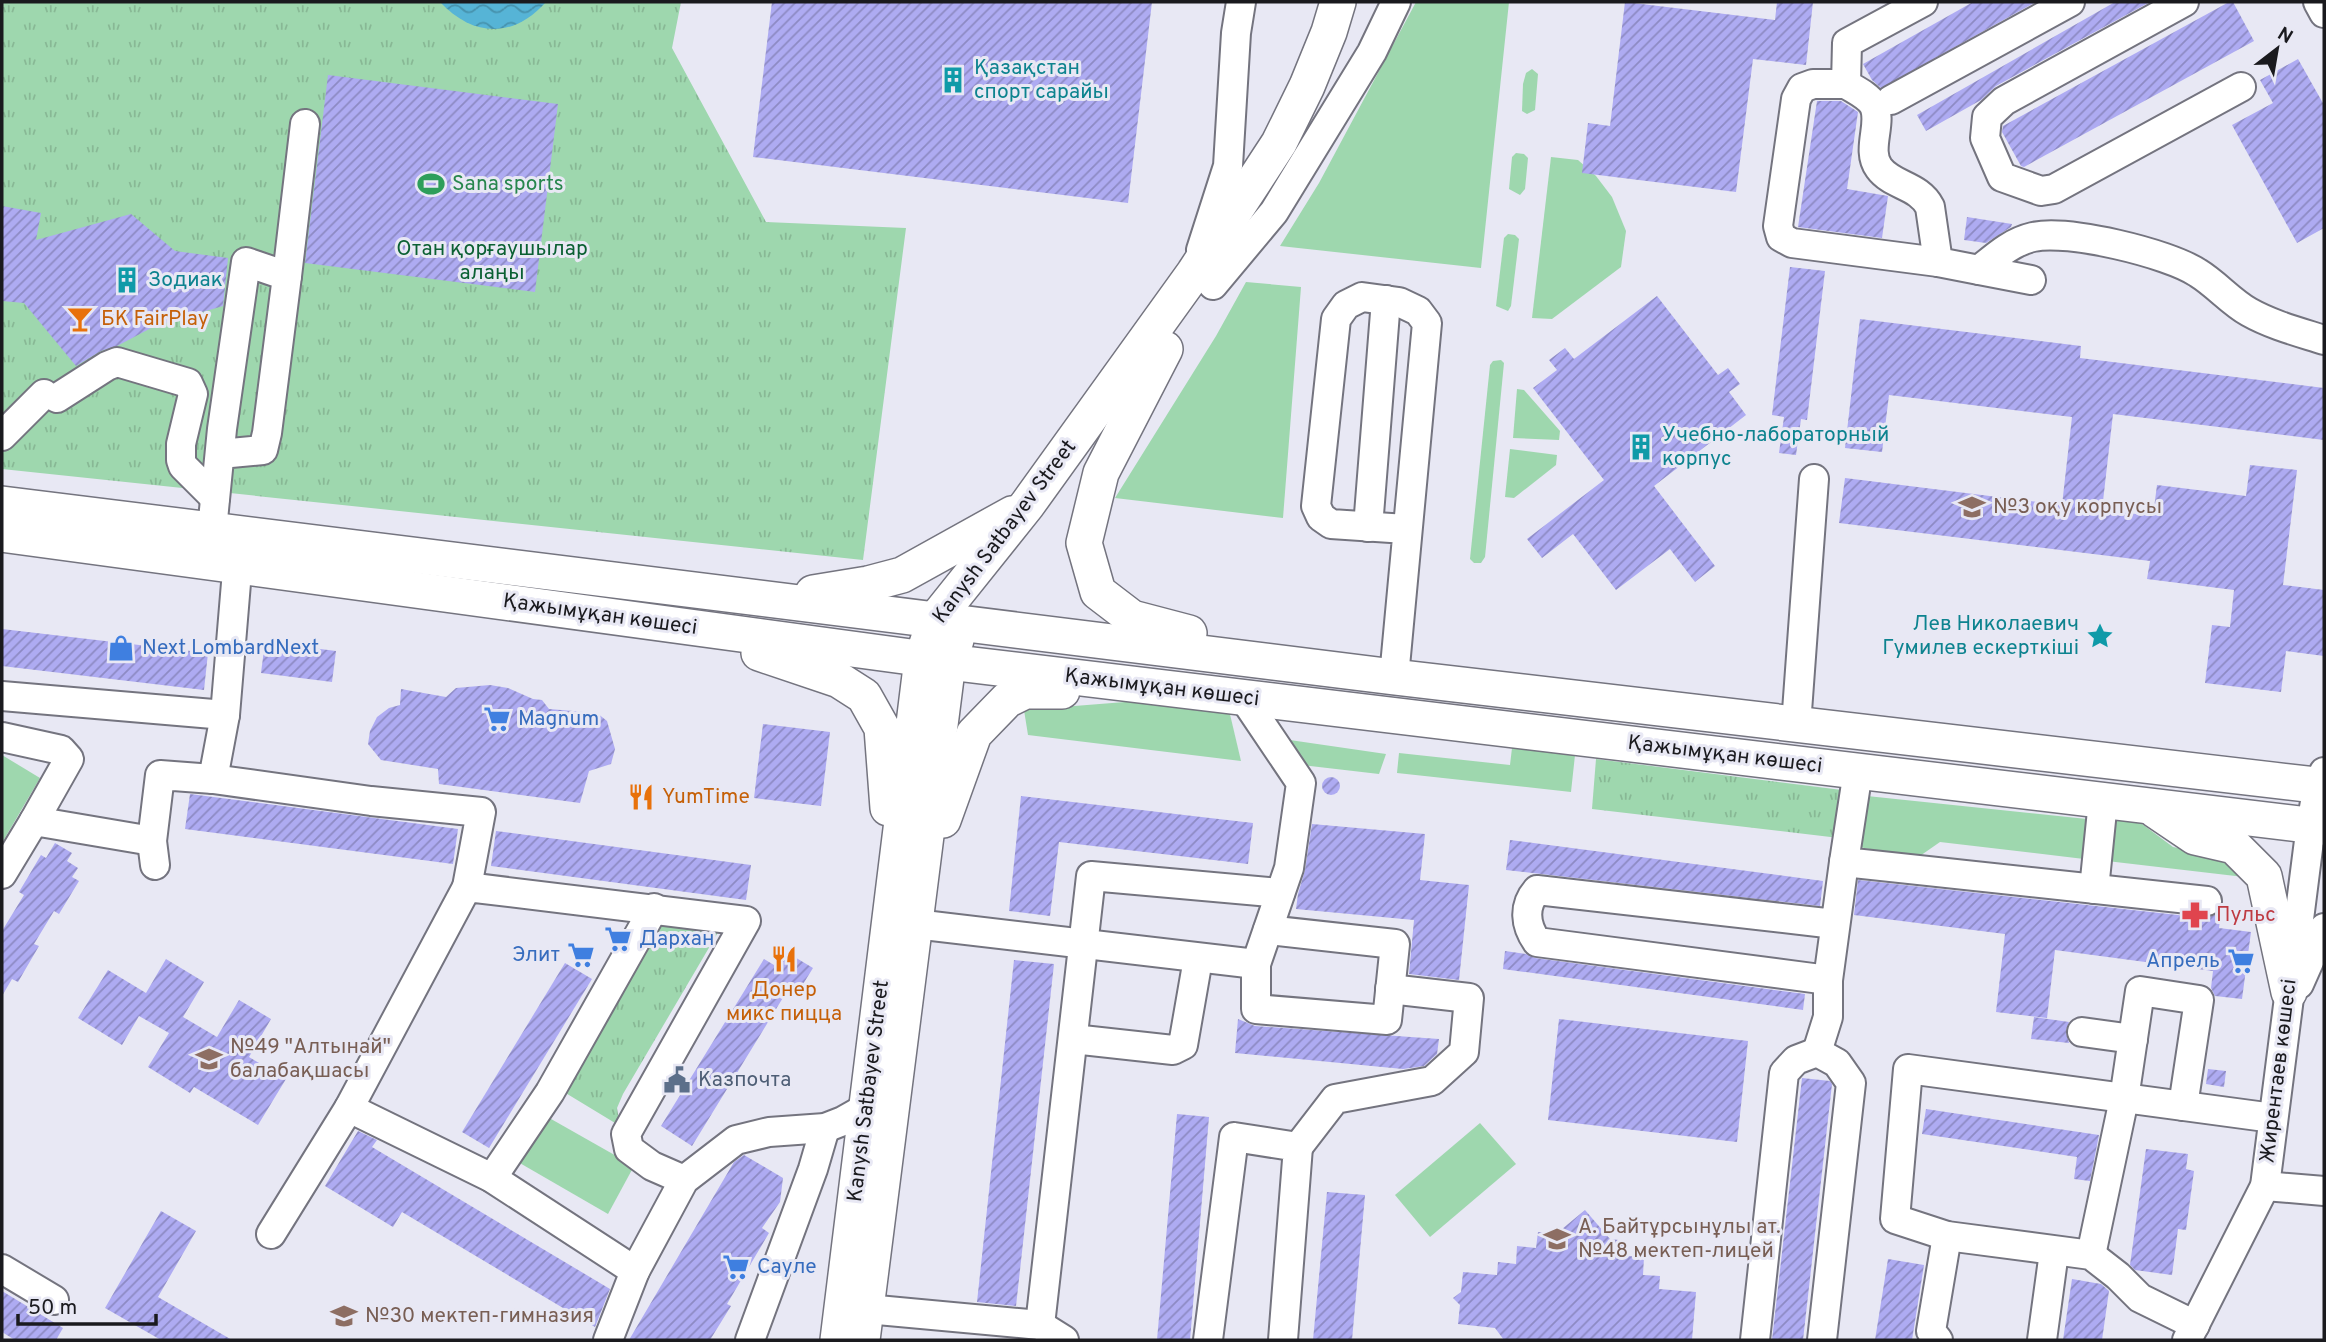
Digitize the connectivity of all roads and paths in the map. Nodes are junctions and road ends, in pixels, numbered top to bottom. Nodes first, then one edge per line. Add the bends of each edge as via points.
1 (1241, 2) edge
2 (1338, 2) edge
3 (1360, 2) edge
4 (1396, 2) edge
5 (1923, 2) edge
6 (2070, 2) edge
7 (2185, 2) edge
8 (2318, 2) edge
9 (2324, 13) edge
10 (1846, 84) junction
11 (2241, 87) dead end
12 (1891, 100) dead end
13 (305, 124) dead end
14 (1938, 262) junction
15 (1979, 270) junction
16 (287, 276) junction
17 (1203, 279) junction
18 (2031, 280) dead end
19 (1386, 300) junction
20 (2324, 340) edge
21 (1166, 349) junction
22 (2, 436) edge
23 (220, 454) junction
24 (1814, 479) dead end
25 (2, 504) edge
26 (1027, 505) junction
27 (1368, 527) junction
28 (1406, 529) junction
29 (223, 538) junction
30 (11, 543) edge
31 (768, 599) junction
32 (949, 622) junction
33 (669, 625) junction
34 (935, 661) junction
35 (1321, 668) junction
36 (1394, 677) junction
37 (1167, 688) junction
38 (2, 696) edge
39 (1243, 697) junction
40 (225, 715) junction
41 (1796, 725) junction
42 (2, 737) edge
43 (1858, 771) junction
44 (213, 779) junction
45 (2322, 781) edge
46 (2103, 800) junction
47 (2149, 806) junction
48 (34, 821) junction
49 (2317, 826) edge
50 (1844, 862) junction
51 (2, 874) edge
52 (907, 883) junction
53 (467, 887) junction
54 (2094, 889) junction
55 (1280, 893) junction
56 (2207, 901) dead end
57 (654, 908) junction
58 (915, 924) junction
59 (1835, 924) junction
60 (2324, 928) edge
61 (1268, 930) junction
62 (1084, 944) junction
63 (1198, 959) junction
64 (1256, 964) junction
65 (1828, 980) junction
66 (1390, 989) junction
67 (2288, 1002) junction
68 (2082, 1032) dead end
69 (1073, 1039) junction
70 (2133, 1039) junction
71 (1817, 1052) junction
72 (2124, 1098) junction
73 (880, 1100) junction
74 (2183, 1106) junction
75 (349, 1108) junction
76 (2273, 1118) junction
77 (825, 1128) junction
78 (1298, 1147) junction
79 (492, 1178) junction
80 (684, 1180) junction
81 (2265, 1186) junction
82 (2324, 1191) edge
83 (271, 1234) dead end
84 (1947, 1236) junction
85 (2053, 1252) junction
86 (2091, 1255) junction
87 (2, 1269) edge
88 (635, 1271) junction
89 (54, 1300) dead end
90 (857, 1319) edge
91 (1040, 1325) junction
92 (2191, 1333) edge
93 (608, 1340) edge
94 (750, 1340) edge
95 (838, 1340) edge
96 (1064, 1340) edge
97 (1208, 1340) edge
98 (1283, 1340) edge
99 (1755, 1340) edge
100 (1822, 1340) edge
101 (1938, 1340) edge
102 (2042, 1340) edge

1 - 17 street via 1227,166
2 - 17 main road, Kanysh Satbayev Street via 1307,86
3 - 17 main road, Kanysh Satbayev Street via 1301,147
4 - 17 street via 1372,52 1274,212
5 - 10 street via 1847,43
6 - 12 street
7 - 11 street via 2004,101 1987,117 1985,138 2002,177 2040,191 2054,189
8 - 9 street
10 - 14 street via 1876,111 1874,157 1878,167 1926,198
10 - 14 street via 1813,84 1802,88 1796,99 1778,226 1781,237 1792,243
13 - 16 street
14 - 15 street
15 - 18 street
15 - 20 street via 2008,246 2034,237 2062,235 2123,246 2172,259 2197,272 2248,312
16 - 23 street via 263,450
16 - 23 street via 246,262
17 - 21 main road, Kanysh Satbayev Street
17 - 26 main road, Kanysh Satbayev Street
19 - 27 street
19 - 27 street via 1362,297 1346,305 1336,319 1316,506 1331,524
19 - 28 street via 1418,311 1427,323
21 - 32 main road, Kanysh Satbayev Street
21 - 35 main road via 1101,473 1084,543 1098,592 1132,618
22 - 29 street via 50,396 117,362 188,383 193,394 181,460
23 - 29 street
24 - 41 street
25 - 29 main road, Қажымұқан көшесі
26 - 31 main road via 902,575
26 - 32 main road, Kanysh Satbayev Street
27 - 28 street
28 - 36 street
29 - 30 main road, Қажымұқан көшесі
29 - 31 main road, Қажымұқан көшесі
29 - 33 main road, Қажымұқан көшесі
29 - 40 street
31 - 32 main road, Қажымұқан көшесі
32 - 34 main road, Kanysh Satbayev Street
32 - 35 main road, Қажымұқан көшесі
33 - 34 main road, Қажымұқан көшесі
33 - 52 main road via 839,680 864,696 882,728
34 - 37 main road, Қажымұқан көшесі
34 - 52 main road, Kanysh Satbayev Street
35 - 36 main road, Қажымұқан көшесі
36 - 41 main road, Қажымұқан көшесі
37 - 39 main road, Қажымұқан көшесі
37 - 52 main road via 1026,691 1007,700 974,734
38 - 40 street
39 - 43 main road, Қажымұқан көшесі
39 - 55 street via 1301,783 1289,868
40 - 44 street
41 - 45 main road, Қажымұқан көшесі
42 - 48 street via 61,750 69,759
43 - 46 main road, Қажымұқан көшесі
43 - 50 street
44 - 48 street via 159,775 154,853
44 - 53 street via 481,812
45 - 49 street, Жирентаев көшесі
46 - 47 main road, Қажымұқан көшесі
46 - 54 street
47 - 49 main road, Қажымұқан көшесі
47 - 67 main road via 2195,837 2234,846 2264,876
48 - 51 street
49 - 67 street, Жирентаев көшесі
50 - 54 street
50 - 59 street
52 - 58 main road, Kanysh Satbayev Street
52 - 73 main road, Kanysh Satbayev Street
53 - 57 street
53 - 75 street
54 - 56 street
55 - 61 street
55 - 62 street via 1091,876
57 - 79 street via 550,1092
57 - 80 street via 746,921 626,1134 629,1149 652,1166
58 - 62 street
58 - 73 main road, Kanysh Satbayev Street
59 - 65 street
59 - 65 street via 1537,890 1526,912 1537,942
60 - 67 street
61 - 64 street
61 - 66 street via 1395,944
62 - 63 street
62 - 69 street
63 - 64 street
63 - 69 street via 1184,1045 1173,1050
64 - 66 street via 1256,1009 1387,1020
65 - 71 street via 1828,1017
66 - 78 street via 1469,998 1464,1052 1432,1082 1335,1100
67 - 76 street, Жирентаев көшесі
68 - 70 street
69 - 91 street
70 - 72 street
70 - 74 street via 2140,991 2199,1000
71 - 99 street via 1796,1060 1784,1073
71 - 100 street via 1838,1063 1851,1083
72 - 74 street
72 - 84 street via 1908,1069 1895,1219
72 - 86 street
73 - 77 street
73 - 90 main road, Kanysh Satbayev Street
74 - 76 street
75 - 79 street
75 - 83 street
76 - 81 street, Жирентаев көшесі
77 - 80 street via 769,1132 736,1140
77 - 94 street
78 - 97 street via 1234,1137
78 - 98 street
79 - 88 street
80 - 88 street
81 - 82 street
81 - 92 street, Жирентаев көшесі
84 - 85 street
84 - 101 street via 1931,1331
85 - 86 street
85 - 102 street
86 - 92 street via 2140,1298
87 - 89 street
88 - 93 street
90 - 91 street
90 - 95 main road, Kanysh Satbayev Street
91 - 96 street

